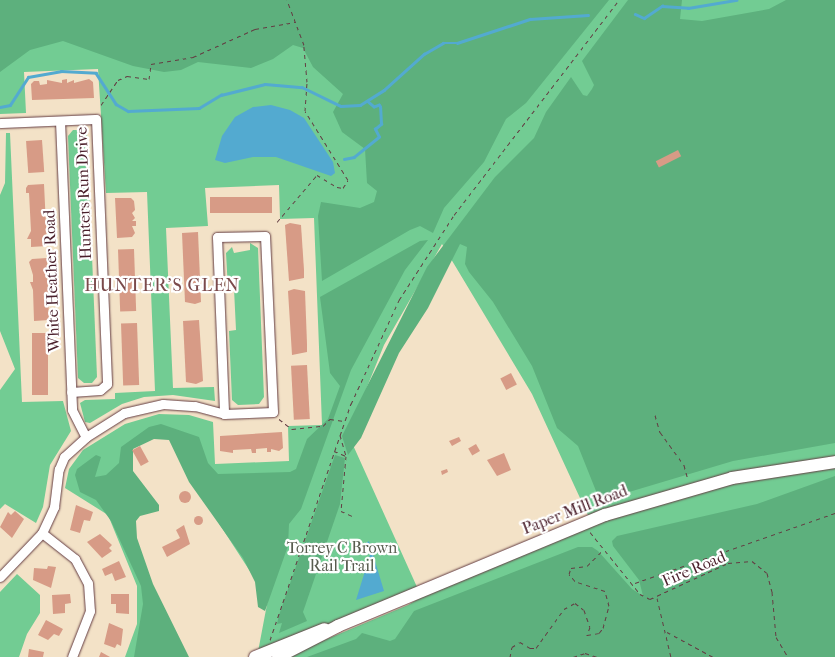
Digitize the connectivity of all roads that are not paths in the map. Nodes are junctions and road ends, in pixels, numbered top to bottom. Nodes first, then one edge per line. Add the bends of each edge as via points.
1 (60, 121) junction
2 (0, 123) edge
3 (72, 392) junction
4 (224, 414) junction
5 (86, 437) junction
6 (835, 462) edge
7 (42, 533) junction
8 (0, 577) edge
9 (338, 626) junction
10 (72, 657) edge
11 (255, 657) edge
12 (278, 657) edge

1 - 2 street, Hunters Run Drive
1 - 3 street, White Heather Road
1 - 3 street, Hunters Run Drive via 96,119 107,384 100,390
3 - 5 street, White Heather Road via 72,410
4 - 4 street via 217,238 265,236 273,412
4 - 5 street via 186,404 150,405 124,413
5 - 7 street via 61,463 54,507
6 - 9 main road, Paper Mill Road via 761,472 689,488 556,533
7 - 8 street
7 - 10 street via 75,559 88,583 90,611
9 - 11 main road, Paper Mill Road via 312,632
9 - 12 main road, Paper Mill Road

